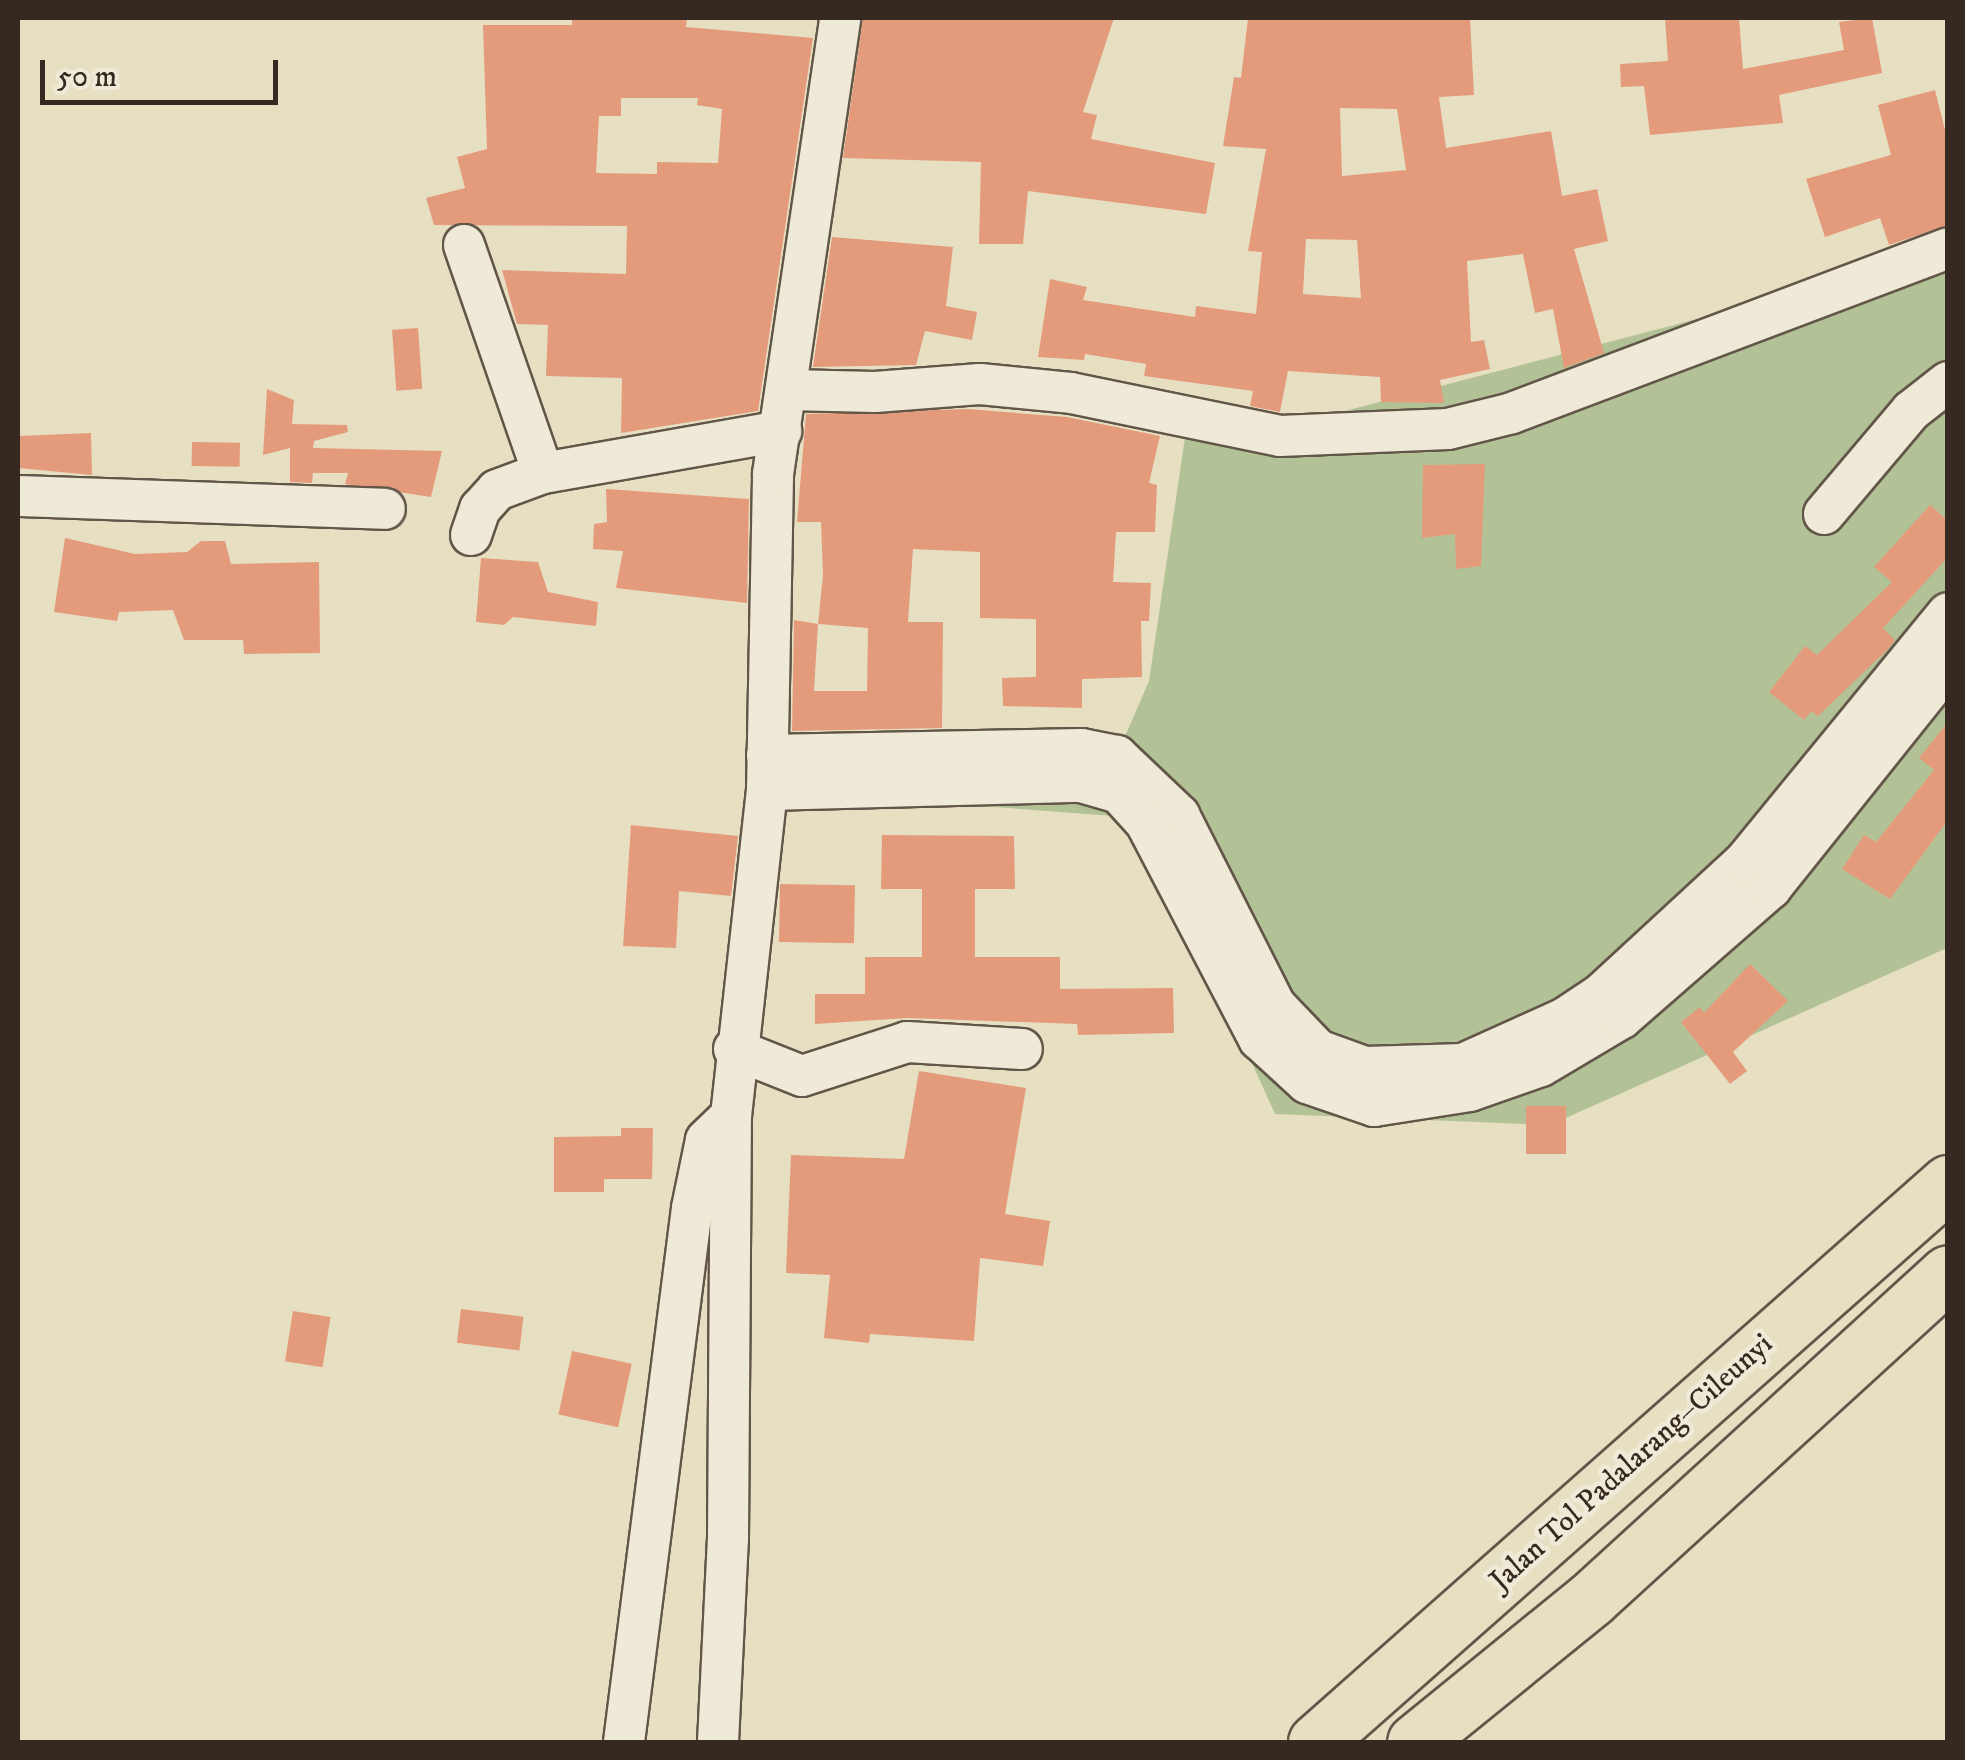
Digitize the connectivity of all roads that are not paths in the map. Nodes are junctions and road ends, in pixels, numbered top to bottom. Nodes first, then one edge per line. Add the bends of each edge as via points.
1 (840, 18) edge
2 (464, 245) dead end
3 (1948, 248) edge
4 (1948, 382) edge
5 (788, 390) junction
6 (781, 431) junction
7 (543, 473) junction
8 (18, 496) edge
9 (386, 509) dead end
10 (1824, 514) dead end
11 (471, 534) dead end
12 (1948, 613) edge
13 (1948, 666) edge
14 (1081, 766) junction
15 (767, 772) junction
16 (734, 1049) junction
17 (1022, 1050) dead end
18 (731, 1116) junction
19 (1948, 1183) edge
20 (1948, 1273) edge
21 (624, 1742) edge
22 (718, 1742) edge
23 (1316, 1742) edge
24 (1415, 1742) edge

1 - 5 street
2 - 7 street
3 - 5 street via 1530,406 1448,429 1280,436 1072,393 980,384
4 - 10 street via 1912,411
5 - 6 street
6 - 7 street
6 - 15 street via 773,474
7 - 11 street via 498,490 480,509
8 - 9 street
12 - 14 street via 1745,861 1601,994 1565,1018 1463,1064 1366,1067 1318,1050 1275,1005 1179,814 1117,756
13 - 14 street via 1770,888 1622,1018 1541,1066 1470,1090 1374,1106 1307,1083 1259,1039 1146,824
14 - 15 street
15 - 16 street
16 - 17 street via 802,1076 907,1042
16 - 18 street
18 - 21 street via 706,1140 692,1208
18 - 22 street via 728,1538
19 - 23 highway, Jalan Tol Padalarang–Cileunyi
20 - 24 highway via 1592,1599

